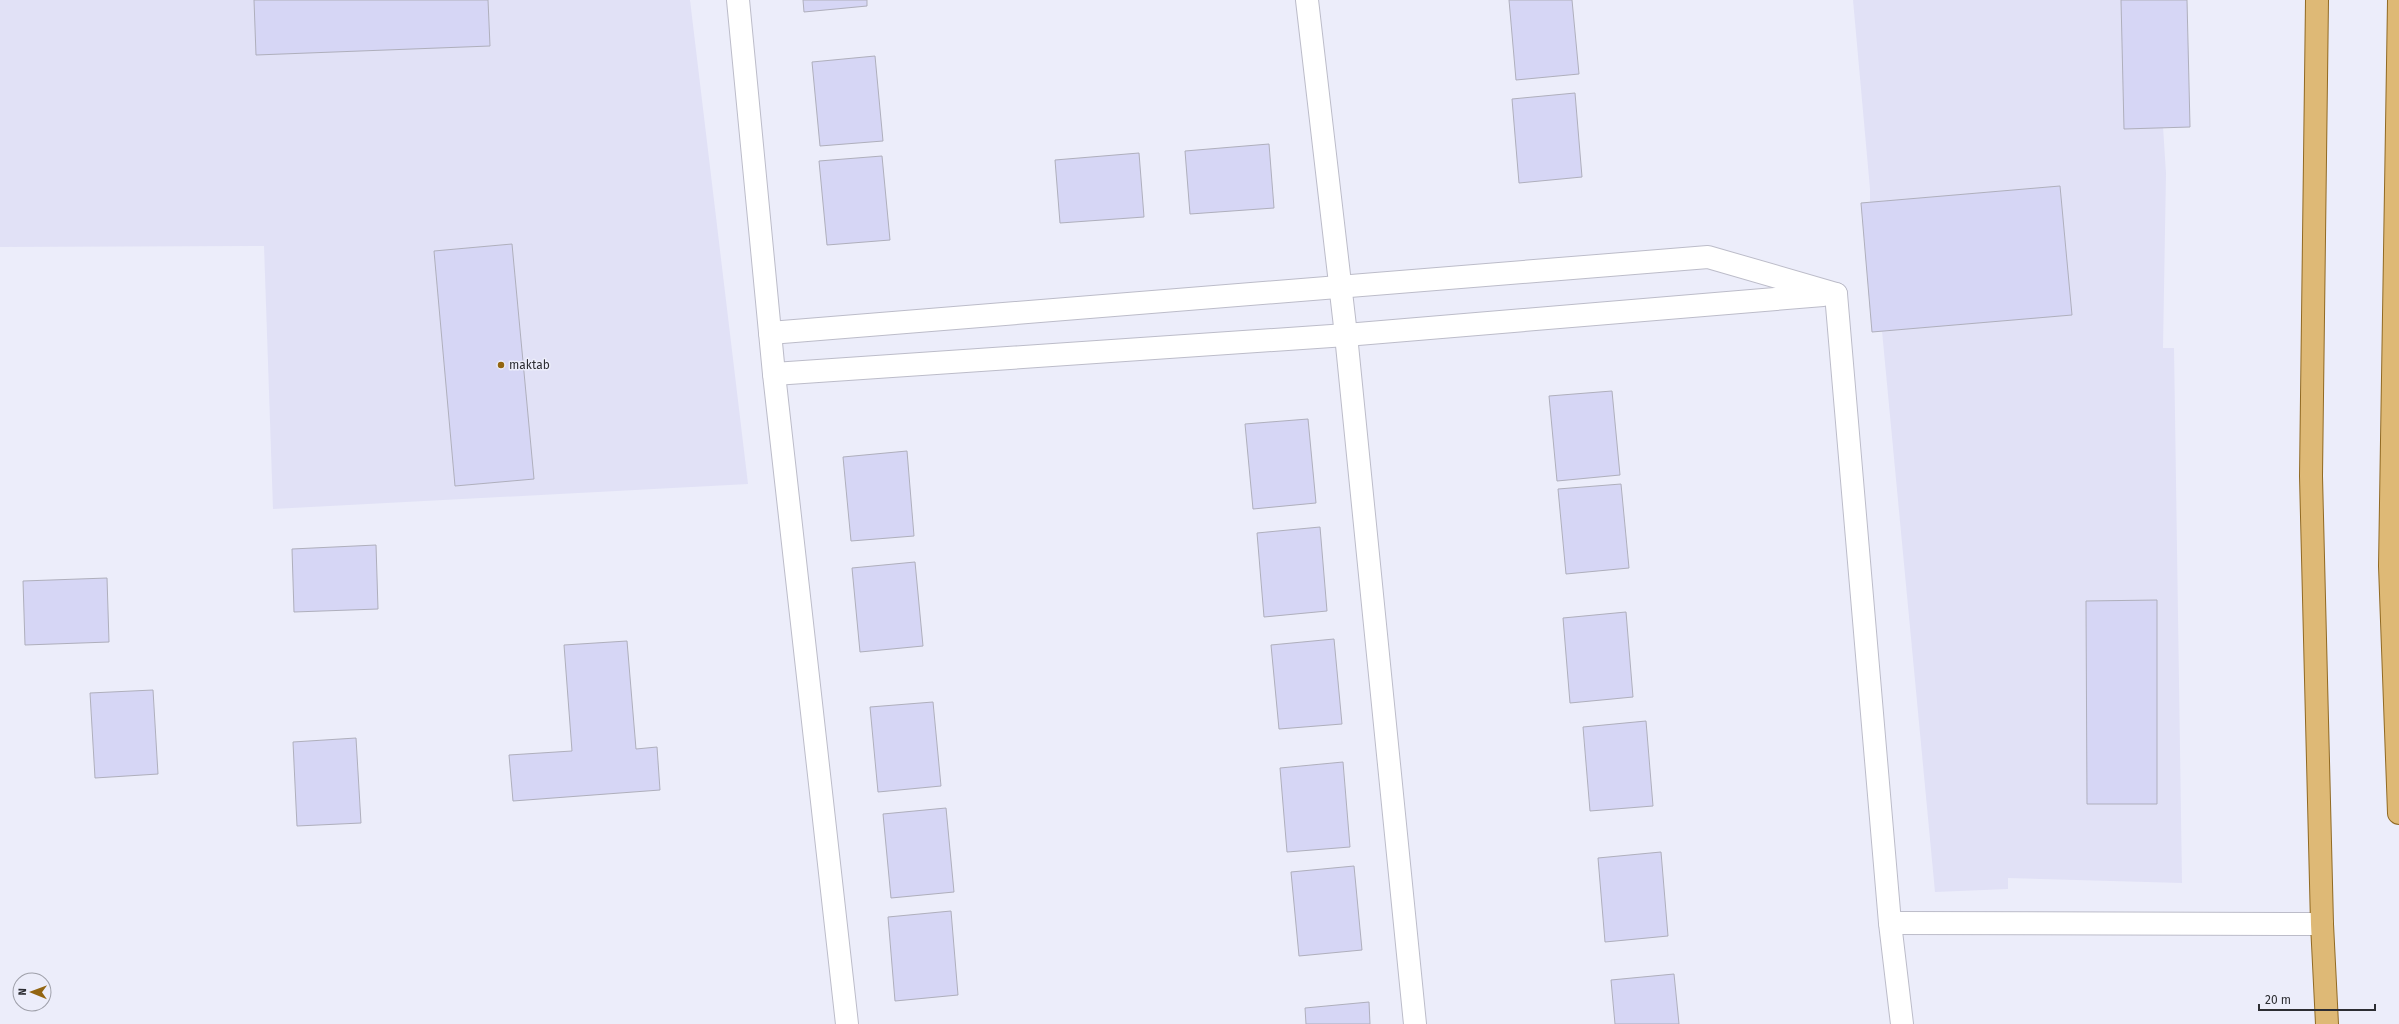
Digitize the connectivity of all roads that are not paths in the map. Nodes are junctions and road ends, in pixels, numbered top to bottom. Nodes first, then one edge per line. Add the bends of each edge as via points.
1 (738, 0) edge
2 (1307, 0) edge
3 (2316, 0) edge
4 (2399, 1) edge
5 (1339, 286) junction
6 (1836, 294) junction
7 (770, 333) junction
8 (1346, 335) junction
9 (774, 374) junction
10 (2399, 813) edge
11 (1890, 923) junction
12 (2322, 924) junction
13 (847, 1024) edge
14 (1415, 1024) edge
15 (1902, 1024) edge
16 (2327, 1024) edge

1 - 7 street
2 - 5 street
3 - 12 main road via 2311,476
4 - 10 main road via 2390,566
5 - 6 street via 1708,257
5 - 7 street
5 - 8 street
6 - 8 street
6 - 11 street
7 - 9 street
8 - 9 street
8 - 14 street
9 - 13 street
11 - 12 street
11 - 15 street
12 - 16 main road

